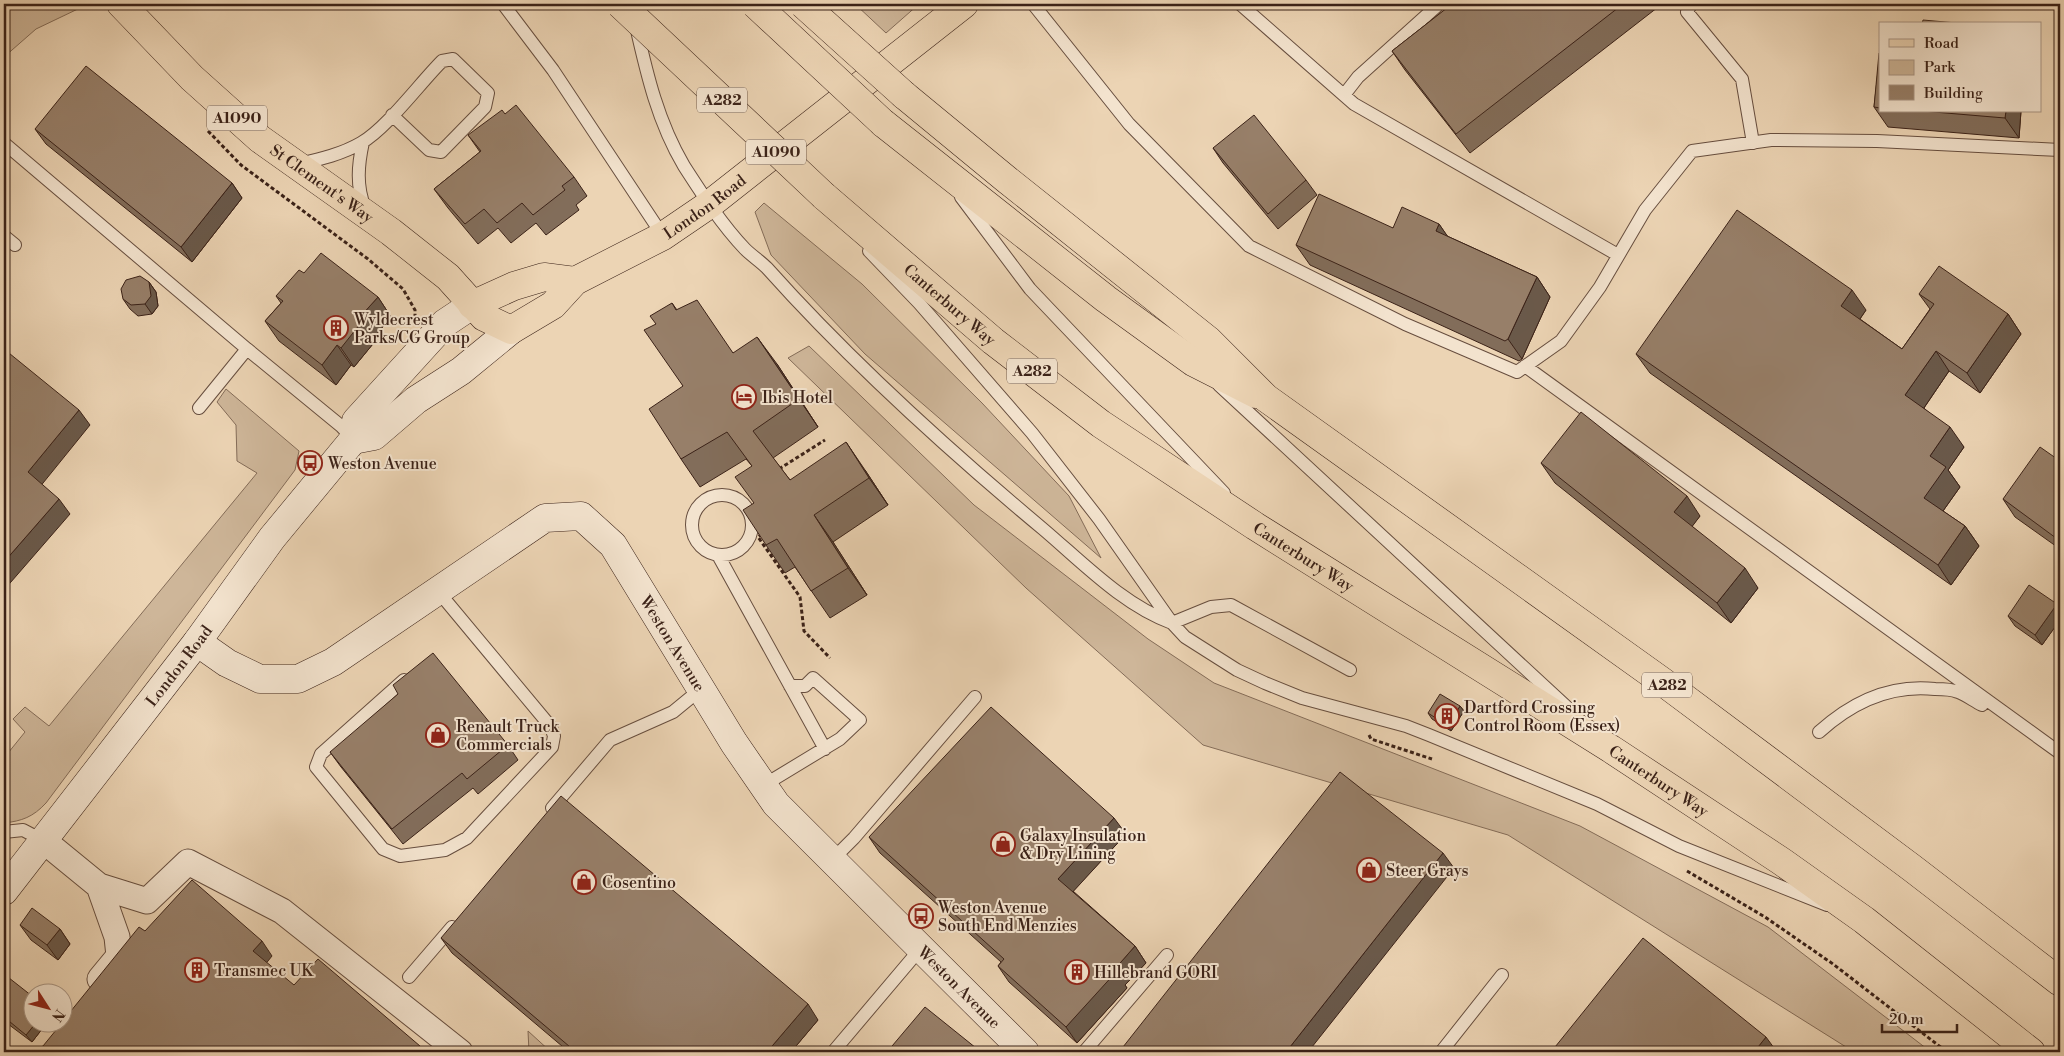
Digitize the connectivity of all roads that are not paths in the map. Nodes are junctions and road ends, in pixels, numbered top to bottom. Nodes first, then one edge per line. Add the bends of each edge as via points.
1 (121, 4) edge
2 (503, 4) edge
3 (620, 4) edge
4 (631, 4) edge
5 (755, 4) edge
6 (803, 4) edge
7 (964, 4) edge
8 (1033, 4) edge
9 (1240, 4) edge
10 (1438, 4) edge
11 (1691, 4) edge
12 (1344, 94) junction
13 (392, 115) junction
14 (363, 142) junction
15 (4, 143) edge
16 (1753, 143) junction
17 (2060, 150) edge
18 (297, 165) junction
19 (941, 169) junction
20 (824, 196) junction
21 (710, 204) junction
22 (368, 216) junction
23 (4, 236) edge
24 (663, 236) junction
25 (15, 245) dead end
26 (1618, 255) junction
27 (575, 281) junction
28 (472, 305) junction
29 (511, 330) junction
30 (247, 349) junction
31 (1193, 362) junction
32 (1525, 366) junction
33 (1266, 398) junction
34 (199, 408) dead end
35 (353, 440) junction
36 (1256, 526) junction
37 (718, 555) junction
38 (438, 590) junction
39 (1172, 623) junction
40 (197, 642) junction
41 (1350, 670) dead end
42 (404, 680) edge
43 (790, 686) junction
44 (701, 689) junction
45 (975, 697) dead end
46 (2026, 728) junction
47 (1819, 732) dead end
48 (825, 749) junction
49 (1611, 749) junction
50 (2060, 753) edge
51 (764, 785) junction
52 (541, 821) edge
53 (4, 832) edge
54 (44, 841) junction
55 (832, 860) junction
56 (99, 886) junction
57 (4, 891) edge
58 (460, 918) edge
59 (1864, 920) junction
60 (921, 948) junction
61 (1167, 955) dead end
62 (1502, 975) dead end
63 (409, 977) dead end
64 (2060, 982) edge
65 (89, 994) edge
66 (460, 1052) edge
67 (833, 1052) edge
68 (1025, 1052) edge
69 (1084, 1052) edge
70 (1441, 1052) edge
71 (2031, 1052) edge

1 - 18 main road, St Clement's Way / A1090 via 192,78 260,138
2 - 24 lane via 553,70
3 - 20 main road, Canterbury Way / A282, bridge
4 - 21 lane via 652,95 677,152
5 - 19 main road, A282, bridge via 882,122
6 - 33 main road, A282, bridge via 904,95 1208,340
7 - 21 main road, London Road / A1090
8 - 32 lane via 1129,124 1249,246 1405,324 1517,372
9 - 12 lane
10 - 12 lane via 1358,77
11 - 16 lane via 1687,12 1742,79
12 - 26 lane via 1354,104
13 - 13 lane via 442,60 453,59 488,93 485,106 441,152 429,150
13 - 14 lane
14 - 18 lane
14 - 22 lane via 358,170 361,199
15 - 30 lane
16 - 17 lane via 1771,140 1877,142
16 - 26 lane via 1692,151 1645,210
18 - 22 main road, St Clement's Way / A1090
19 - 31 main road, A282 via 1106,299
19 - 36 lane via 1030,289
20 - 36 main road, Canterbury Way / A282 via 993,341 1102,424
20 - 39 lane via 861,243 919,303 1032,433 1093,511
21 - 24 main road, London Road / A1090
21 - 39 lane via 744,248 762,263 797,303 981,478 1114,588 1151,616
22 - 28 main road, St Clement's Way / A1090 via 448,277
23 - 25 lane
24 - 27 main road, London Road / A1090
26 - 32 lane via 1600,287 1560,341
27 - 28 main road, London Road via 544,277
27 - 29 main road, London Road / A1090 via 552,305
28 - 29 main road, St Clement's Way / A1090 via 484,317
28 - 35 street, London Road via 445,324 356,421
29 - 35 street, London Road via 461,371 416,400 374,436
30 - 34 lane
30 - 35 lane via 341,426
31 - 33 main road, A282
31 - 49 lane
32 - 46 lane
33 - 64 main road, A282 via 1663,682
35 - 40 street, London Road via 272,538
36 - 49 main road, Canterbury Way / A282
37 - 37 lane via 709,552 695,539 692,520 701,503 719,494 730,495 752,505 751,536 738,551
37 - 43 lane
38 - 40 street, Weston Avenue via 333,662 298,679 260,679 227,664
38 - 42 lane via 551,727 554,736 552,747 467,838 445,850 400,856 383,848 316,767 321,754
38 - 44 street, Weston Avenue via 545,518 581,516 613,545
39 - 41 lane via 1212,607 1231,605
39 - 59 lane via 1203,650 1265,683 1302,698 1429,735 1597,804 1679,846
40 - 54 street, London Road
43 - 48 lane
43 - 48 lane via 805,686 813,678 860,720 849,733
44 - 51 street, Weston Avenue
44 - 52 lane via 672,712 610,740
45 - 55 lane
46 - 47 lane via 1956,691 1922,687 1890,691 1859,702
46 - 50 lane
48 - 51 lane
49 - 59 main road, Canterbury Way / A282
51 - 55 street, Weston Avenue via 776,804
53 - 54 lane via 24,830
54 - 56 street
54 - 57 street, London Road
55 - 60 street, Weston Avenue
56 - 65 street via 117,937 119,956
56 - 66 street via 147,901 188,862 282,911
58 - 63 lane
59 - 71 main road, Canterbury Way / A282
60 - 67 lane
60 - 68 street, Weston Avenue
61 - 69 lane
62 - 70 lane

